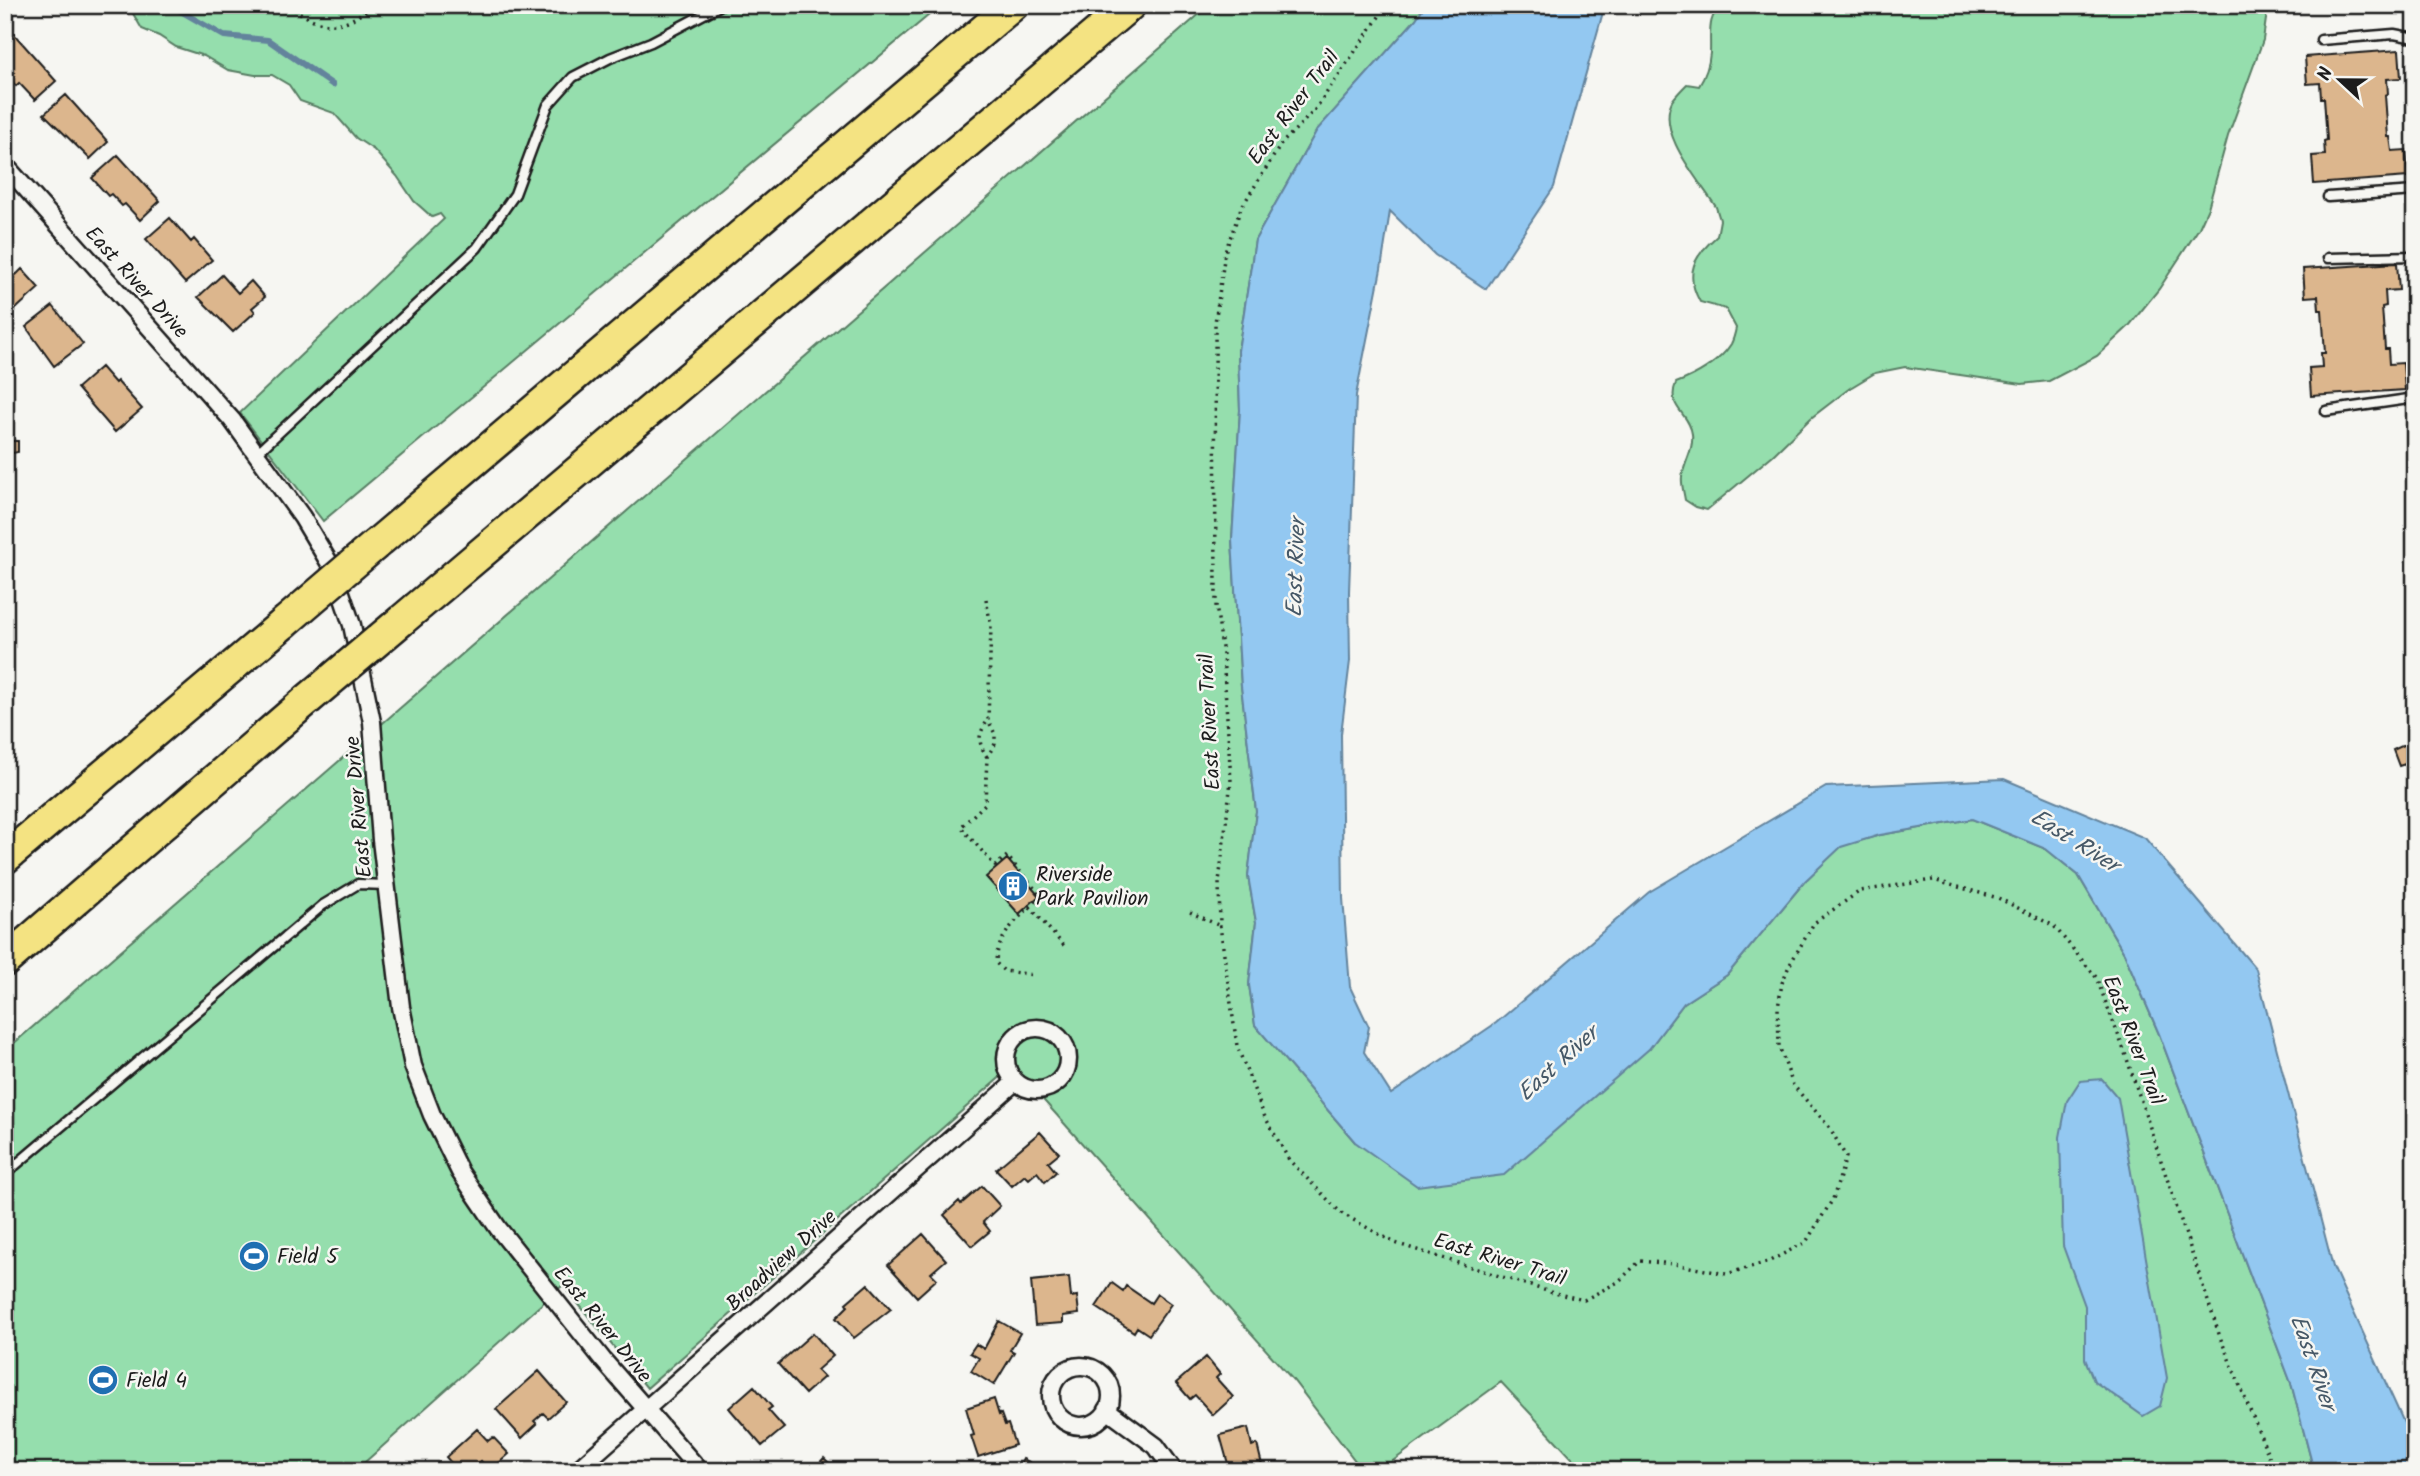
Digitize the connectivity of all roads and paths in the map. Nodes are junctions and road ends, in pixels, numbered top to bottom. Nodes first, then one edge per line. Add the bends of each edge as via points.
1 (288, 5) edge
2 (373, 5) edge
3 (722, 5) edge
4 (1013, 5) edge
5 (1130, 5) edge
6 (1387, 5) edge
7 (2415, 38) edge
8 (2321, 40) dead end
9 (5, 165) edge
10 (2415, 191) edge
11 (2328, 197) dead end
12 (2415, 256) edge
13 (2328, 258) dead end
14 (2415, 398) edge
15 (2326, 411) dead end
16 (258, 452) junction
17 (986, 599) dead end
18 (988, 720) junction
19 (987, 757) junction
20 (5, 858) edge
21 (387, 885) junction
22 (1030, 907) junction
23 (1190, 912) dead end
24 (1220, 926) junction
25 (1066, 948) dead end
26 (5, 961) edge
27 (1035, 975) dead end
28 (1014, 1082) junction
29 (5, 1174) edge
30 (646, 1409) junction
31 (1107, 1410) dead end
32 (576, 1471) edge
33 (700, 1471) edge
34 (1174, 1471) edge
35 (2275, 1471) edge

1 - 2 path via 327,26 342,25
3 - 16 lane via 573,77 548,105 515,194 477,248
4 - 20 highway, bridge
5 - 26 highway, bridge
6 - 24 path, East River Trail via 1314,111 1282,143 1241,208 1225,252 1215,323 1216,605 1231,781 1219,882
7 - 8 lane via 2395,34
9 - 16 street, East River Drive
10 - 11 lane
12 - 13 lane
14 - 15 lane
16 - 21 street, East River Drive via 333,569 352,625 372,722
17 - 18 path via 991,626
18 - 19 path via 995,744
18 - 19 path via 979,733
19 - 22 path via 985,804 961,827 995,866 1007,856 1016,866 1042,897
21 - 29 lane via 358,884 323,905
21 - 30 street, East River Drive via 413,1066 460,1172 498,1228
22 - 25 path
22 - 27 path via 1016,918 996,954 996,963 1004,971
23 - 24 path
24 - 35 path, East River Trail via 1237,1046 1264,1115 1289,1160 1341,1213 1395,1243 1584,1300 1618,1282 1640,1261 1726,1274 1768,1262 1805,1242 1833,1199 1846,1157 1830,1128 1793,1085 1779,1046 1782,983 1814,923 1860,891 1933,880 1998,898 2054,926 2096,977 2220,1337
28 - 28 street via 1034,1091 1055,1085 1067,1068 1066,1047 1060,1038 1043,1028 1014,1037 1005,1054
28 - 30 street, Broadview Drive
30 - 32 street, Broadview Drive
30 - 33 street, East River Drive
31 - 34 street via 1156,1446

